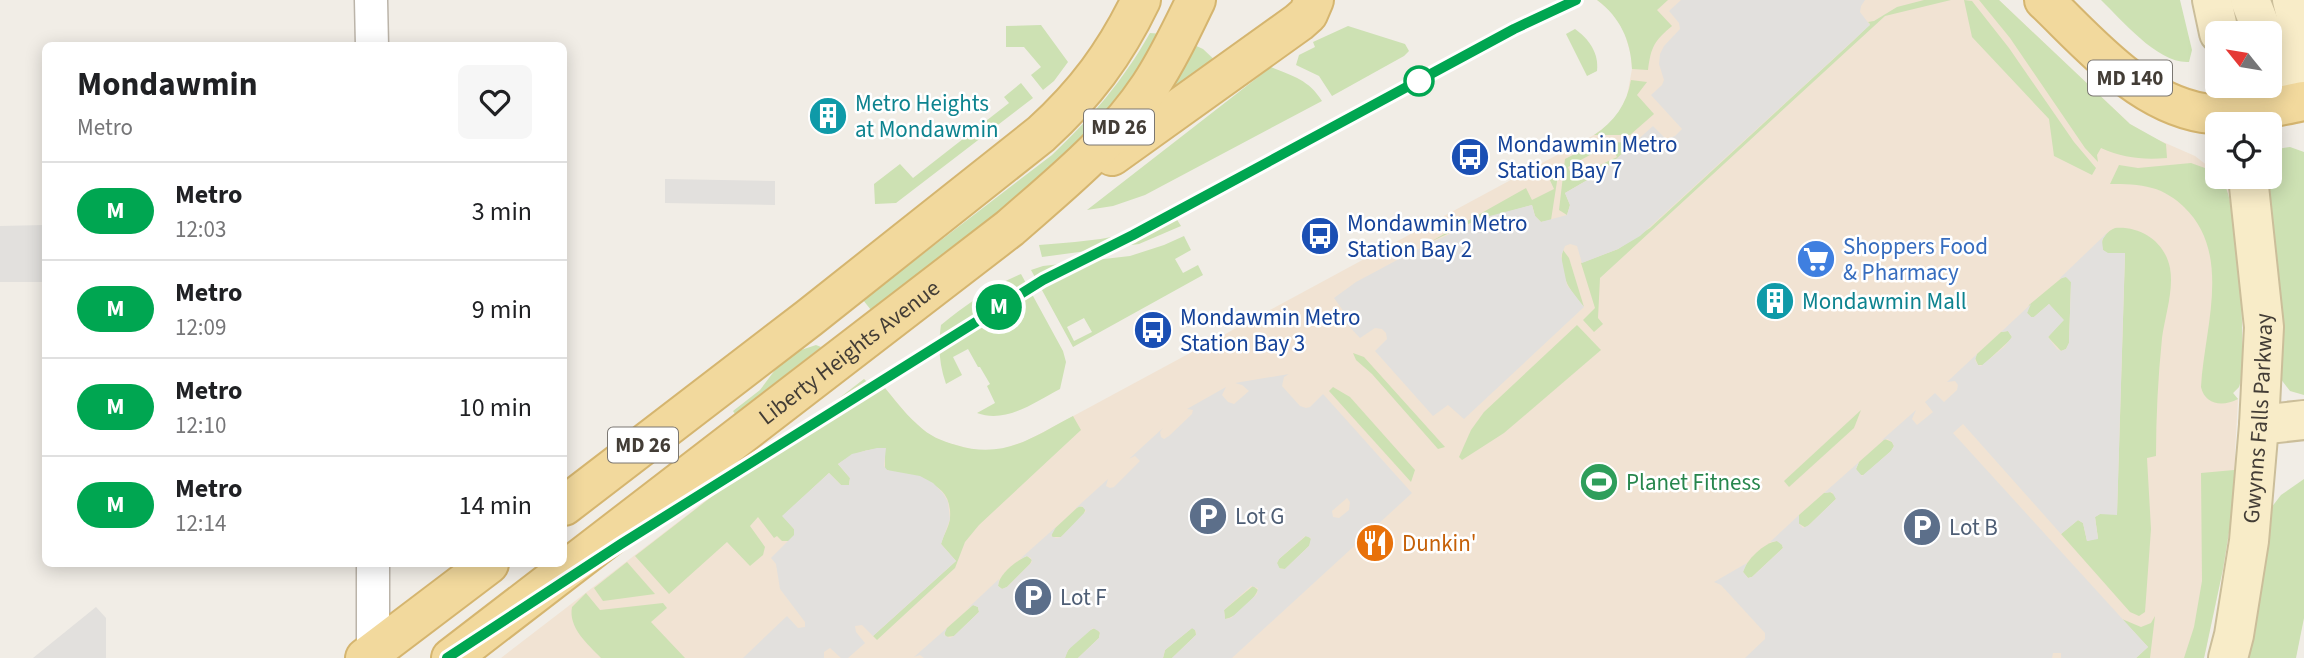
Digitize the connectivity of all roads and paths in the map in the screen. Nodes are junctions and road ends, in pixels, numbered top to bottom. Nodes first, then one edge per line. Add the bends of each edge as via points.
1 (371, 0) edge
2 (1140, 0) edge
3 (1196, 0) edge
4 (1314, 0) edge
5 (2044, 0) edge
6 (2212, 0) edge
7 (2250, 0) edge
8 (2292, 0) edge
9 (2216, 21) edge
10 (2258, 21) edge
11 (372, 42) edge
12 (2304, 49) edge
13 (2282, 58) edge
14 (2304, 85) edge
15 (2304, 101) edge
16 (2236, 108) edge
17 (2249, 189) edge
18 (1010, 228) junction
19 (2304, 420) edge
20 (2259, 425) junction
21 (567, 504) edge
22 (373, 567) edge
23 (485, 567) edge
24 (369, 655) edge
25 (451, 658) edge
26 (2228, 658) edge

1 - 11 street
2 - 21 main road, MD 26 via 1091,83 1041,134
3 - 18 main road, Liberty Heights Avenue / MD 26 via 1164,63 1133,110 1110,138
4 - 18 main road via 1300,22
5 - 16 main road, MD 140 via 2147,92 2204,113
6 - 9 main road
7 - 10 main road
8 - 12 main road
13 - 14 main road
15 - 16 main road, MD 140
17 - 20 main road, Gwynns Falls Parkway via 2264,327
18 - 25 main road, Liberty Heights Avenue / MD 26
19 - 20 main road
20 - 26 main road, Gwynns Falls Parkway via 2249,541
22 - 24 street
23 - 24 main road

